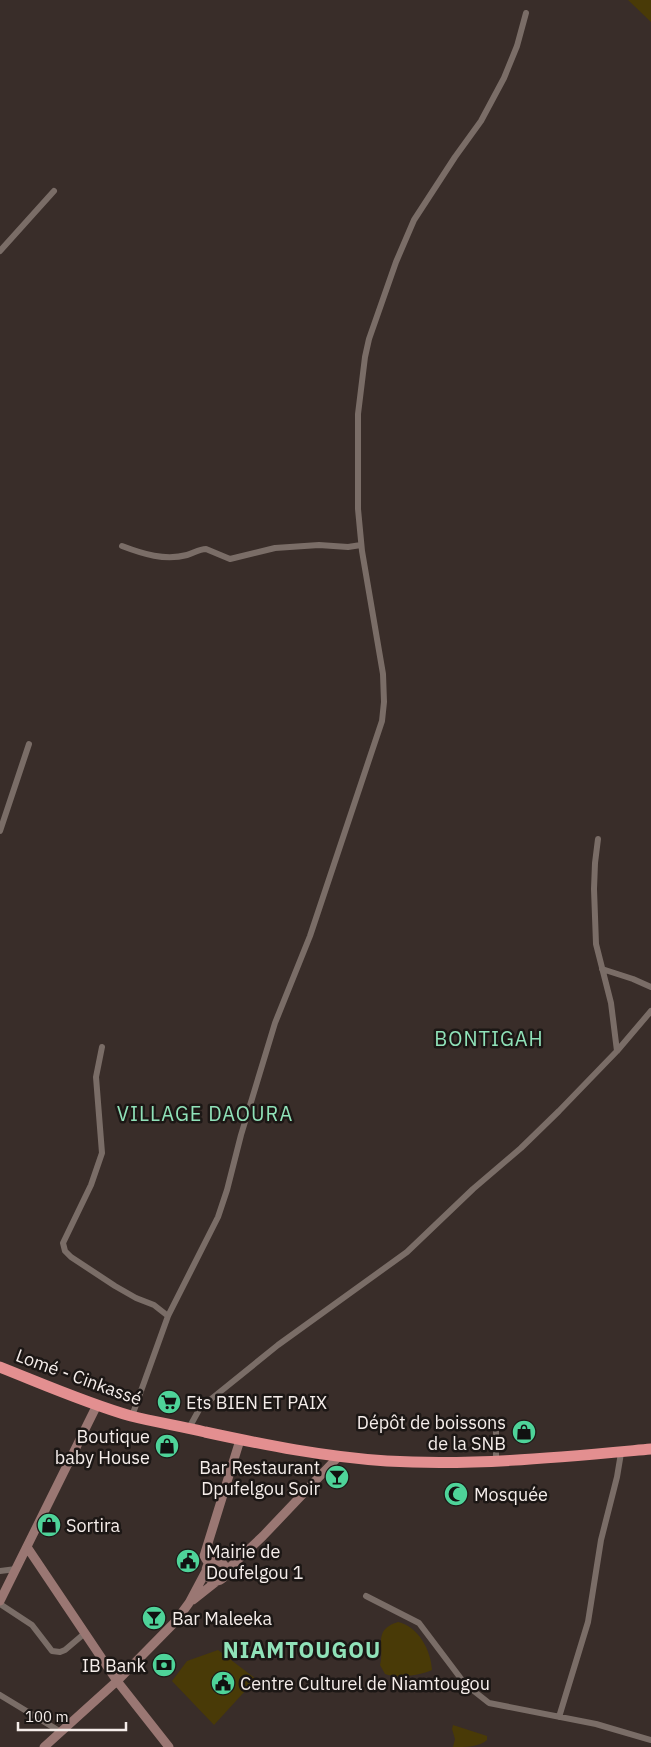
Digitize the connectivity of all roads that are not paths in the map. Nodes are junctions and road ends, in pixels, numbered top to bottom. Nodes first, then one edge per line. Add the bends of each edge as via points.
1 (526, 13) dead end
2 (54, 190) dead end
3 (0, 251) edge
4 (361, 545) junction
5 (122, 546) dead end
6 (29, 744) dead end
7 (0, 831) edge
8 (598, 839) dead end
9 (602, 970) junction
10 (651, 987) edge
11 (651, 1011) edge
12 (102, 1047) dead end
13 (617, 1051) junction
14 (168, 1316) junction
15 (0, 1367) edge
16 (97, 1405) junction
17 (132, 1416) junction
18 (496, 1424) dead end
19 (189, 1428) junction
20 (240, 1440) junction
21 (651, 1450) edge
22 (621, 1453) junction
23 (338, 1456) junction
24 (496, 1461) junction
25 (27, 1547) junction
26 (208, 1568) junction
27 (16, 1569) junction
28 (227, 1570) junction
29 (0, 1571) edge
30 (217, 1581) junction
31 (366, 1596) dead end
32 (0, 1603) edge
33 (189, 1604) junction
34 (85, 1633) junction
35 (117, 1681) junction
36 (0, 1695) edge
37 (560, 1717) junction
38 (61, 1732) junction
39 (651, 1740) edge
40 (44, 1747) edge
41 (169, 1747) edge

1 - 4 street via 507,70 481,121 414,220 369,338 358,414
2 - 3 street
4 - 5 street via 348,548 319,545 276,548 230,559 206,548 166,557
4 - 14 street via 383,674 382,721 310,936 275,1023 218,1217
6 - 7 street
8 - 9 street via 595,921
9 - 10 street via 633,978
9 - 13 street via 611,1003
11 - 13 street
12 - 14 street via 96,1077 102,1153 91,1185 63,1243 71,1257
13 - 19 street via 521,1148 407,1252 278,1344 200,1408
14 - 17 street
15 - 16 highway, Lomé - Cinkassé
16 - 17 highway, Lomé - Cinkassé
16 - 25 main road
17 - 19 highway, Lomé - Cinkassé
18 - 24 street
19 - 20 highway, Lomé - Cinkassé
20 - 23 highway, Lomé - Cinkassé
20 - 26 main road via 204,1556
21 - 22 highway, Lomé - Cinkassé
22 - 24 highway, Lomé - Cinkassé
22 - 37 street via 601,1540 588,1622
23 - 24 highway, Lomé - Cinkassé via 386,1461
23 - 28 main road
25 - 27 main road
25 - 34 main road
26 - 28 main road via 212,1562 220,1561
26 - 30 main road via 210,1578
26 - 33 main road
27 - 29 street
27 - 32 main road
28 - 30 main road
30 - 33 main road
31 - 37 street via 419,1623 465,1684 489,1703
32 - 34 street via 32,1625 52,1651 65,1650
33 - 35 main road
34 - 35 main road
35 - 38 main road
35 - 41 main road
36 - 38 street
37 - 39 street
38 - 40 main road

